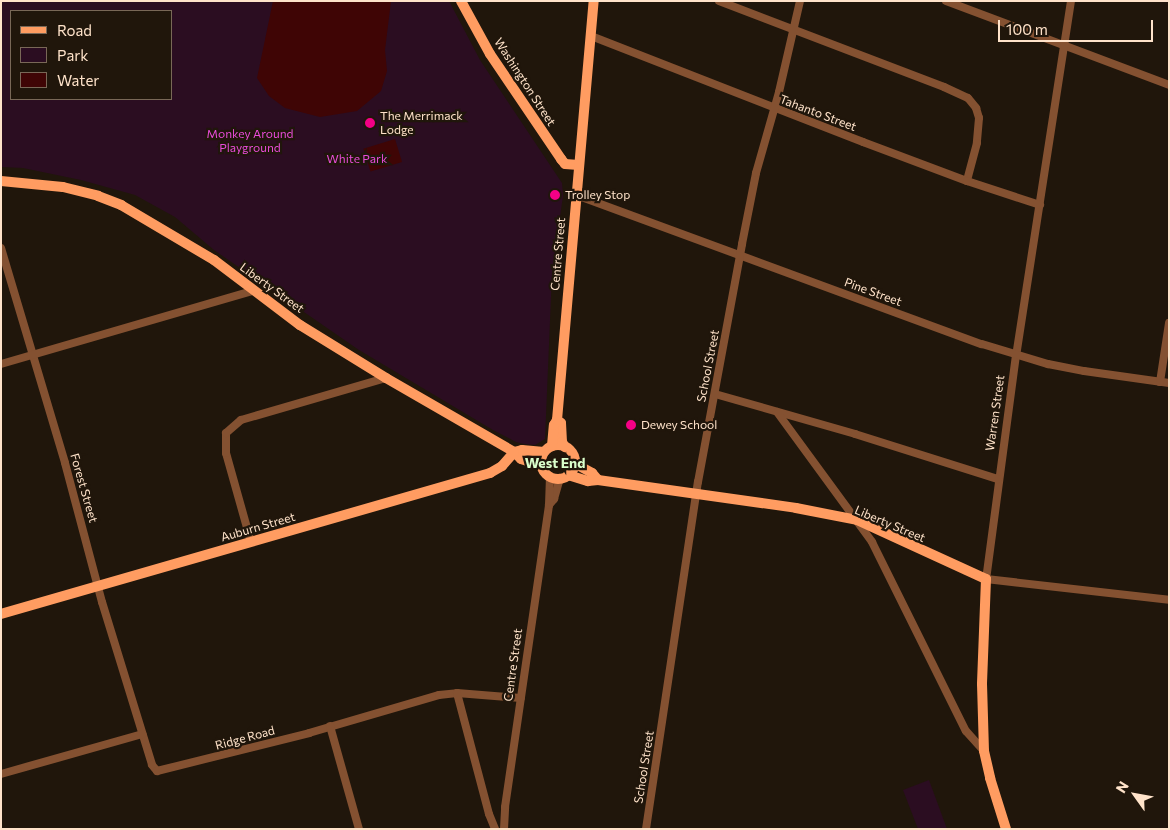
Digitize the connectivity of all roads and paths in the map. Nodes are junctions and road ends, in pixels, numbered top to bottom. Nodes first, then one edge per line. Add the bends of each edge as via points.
1 (461, 1) edge
2 (594, 1) edge
3 (719, 1) edge
4 (800, 1) edge
5 (946, 1) edge
6 (1071, 1) edge
7 (794, 30) junction
8 (591, 36) junction
9 (1065, 46) junction
10 (1169, 85) edge
11 (774, 108) junction
12 (578, 165) junction
13 (1, 180) edge
14 (967, 181) junction
15 (576, 195) junction
16 (1040, 205) junction
17 (1, 248) edge
18 (740, 255) junction
19 (252, 291) junction
20 (1169, 323) edge
21 (33, 355) junction
22 (1016, 355) junction
23 (1, 364) edge
24 (386, 378) junction
25 (1160, 382) junction
26 (1169, 383) edge
27 (715, 394) junction
28 (777, 412) junction
29 (558, 420) junction
30 (566, 447) junction
31 (548, 449) junction
32 (514, 452) junction
33 (574, 463) junction
34 (542, 466) junction
35 (559, 476) junction
36 (998, 479) junction
37 (598, 480) junction
38 (696, 495) junction
39 (857, 520) junction
40 (251, 542) junction
41 (986, 579) junction
42 (98, 585) junction
43 (1169, 600) edge
44 (1, 614) edge
45 (457, 693) junction
46 (521, 698) junction
47 (330, 726) junction
48 (142, 734) junction
49 (984, 751) junction
50 (1, 774) edge
51 (359, 829) edge
52 (495, 829) edge
53 (504, 829) edge
54 (646, 829) edge
55 (1006, 829) edge

1 - 12 street, Washington Street via 490,54 561,159 565,164
2 - 8 street, Centre Street
3 - 7 street
4 - 7 street, School Street
5 - 9 street
6 - 9 street, Warren Street
7 - 11 street, School Street
7 - 14 street via 968,98 979,118
8 - 11 street, Tahanto Street
8 - 12 street, Centre Street
9 - 10 street
9 - 16 street, Warren Street
11 - 14 street, Tahanto Street
11 - 18 street, School Street via 756,173
12 - 15 street, Centre Street
13 - 19 street, Liberty Street via 63,187 121,205 199,250
14 - 16 street, Tahanto Street
15 - 18 street, Pine Street
15 - 29 street, Centre Street
16 - 22 street, Warren Street
17 - 21 street, Forest Street
18 - 22 street, Pine Street
18 - 27 street, School Street
19 - 21 street
19 - 24 street, Liberty Street
20 - 25 street
21 - 23 street
21 - 42 street, Forest Street
22 - 25 street, Pine Street via 1084,371
22 - 36 street, Warren Street
24 - 32 street, Liberty Street
24 - 40 street via 241,420 226,433 226,453
25 - 26 street, Pine Street
27 - 28 street
27 - 38 street, School Street
28 - 36 street
28 - 39 street
29 - 30 street, Centre Street
29 - 31 street, Centre Street
30 - 31 street
30 - 33 street
31 - 32 street
31 - 34 street
32 - 34 street, Liberty Street via 521,459
32 - 40 street, Auburn Street via 502,466 490,473
33 - 35 street
33 - 37 street, Liberty Street
34 - 35 street
35 - 37 street, Liberty Street
35 - 46 street, Centre Street via 554,500 549,505
36 - 41 street, Warren Street
37 - 38 street, Liberty Street
38 - 39 street, Liberty Street
38 - 54 street, School Street
39 - 41 street, Liberty Street
39 - 49 street via 904,603 966,731
40 - 42 street, Auburn Street
41 - 43 street, Liberty Street
41 - 49 street, Warren Street via 982,684
42 - 44 street, Auburn Street
42 - 48 street, Forest Street
45 - 46 street, Ridge Road
45 - 47 street, Ridge Road via 439,695
45 - 52 street
46 - 53 street, Centre Street via 504,806
47 - 48 street, Ridge Road via 157,771
47 - 51 street
48 - 50 street
49 - 55 street, Warren Street

